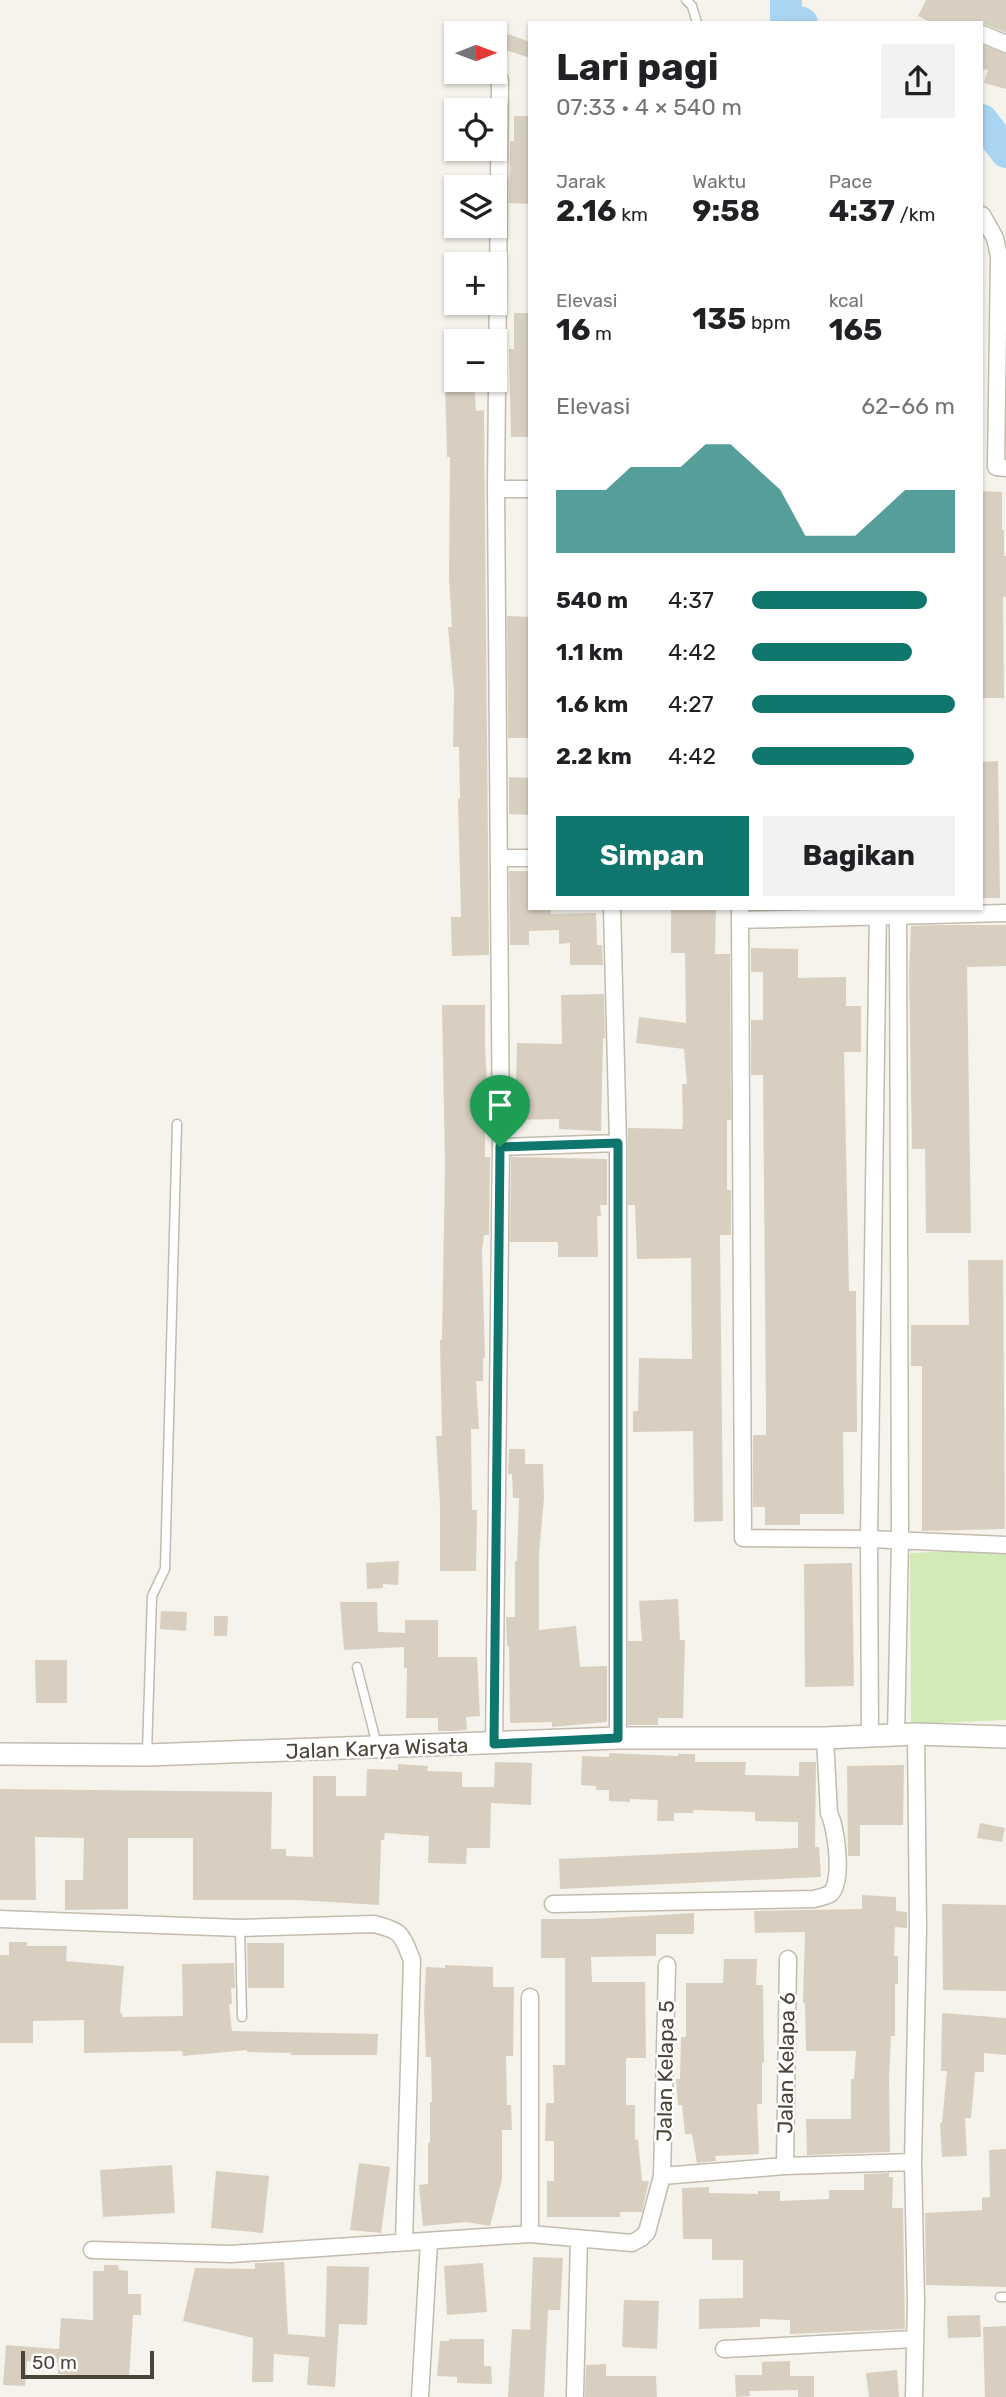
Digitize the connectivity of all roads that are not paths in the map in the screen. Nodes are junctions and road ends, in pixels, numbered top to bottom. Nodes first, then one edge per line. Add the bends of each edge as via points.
1 (686, 0) edge
2 (696, 21) edge
3 (983, 34) edge
4 (1006, 44) edge
5 (500, 84) edge
6 (983, 217) edge
7 (995, 468) edge
8 (496, 489) junction
9 (528, 489) edge
10 (500, 858) junction
11 (528, 858) edge
12 (612, 910) edge
13 (898, 912) edge
14 (878, 913) edge
15 (1006, 913) edge
16 (740, 914) edge
17 (177, 1124) dead end
18 (618, 1143) junction
19 (500, 1147) junction
20 (869, 1539) junction
21 (900, 1540) junction
22 (1006, 1545) edge
23 (356, 1667) dead end
24 (870, 1735) junction
25 (906, 1735) junction
26 (1006, 1737) edge
27 (618, 1738) junction
28 (830, 1738) junction
29 (494, 1744) junction
30 (378, 1748) junction
31 (0, 1754) edge
32 (147, 1755) junction
33 (553, 1904) dead end
34 (0, 1919) edge
35 (240, 1927) junction
36 (788, 1959) dead end
37 (667, 1965) dead end
38 (530, 1997) dead end
39 (242, 2017) dead end
40 (913, 2162) junction
41 (785, 2166) junction
42 (662, 2176) junction
43 (530, 2234) junction
44 (579, 2239) junction
45 (404, 2242) junction
46 (429, 2242) junction
47 (92, 2250) dead end
48 (914, 2339) junction
49 (724, 2349) dead end
50 (575, 2395) dead end
51 (420, 2397) edge
52 (914, 2397) edge

1 - 2 lane
3 - 4 street
5 - 8 street
6 - 7 street via 999,256
8 - 9 street
8 - 10 street
10 - 11 street
10 - 19 street
12 - 18 street
13 - 14 street
13 - 15 street
13 - 21 street
14 - 16 street
14 - 20 street
16 - 20 street via 743,1538
17 - 32 lane via 165,1569 152,1596
18 - 19 street
18 - 27 street
19 - 29 street
20 - 21 street
20 - 24 street
21 - 22 street
21 - 25 street
23 - 30 lane
24 - 25 street, Jalan Karya Wisata
24 - 28 street, Jalan Karya Wisata
25 - 26 street, Jalan Karya Wisata
25 - 40 street via 918,1928
27 - 28 street, Jalan Karya Wisata
27 - 29 street, Jalan Karya Wisata
28 - 33 street via 838,1812 834,1822 838,1869 830,1894 814,1899
29 - 30 street, Jalan Karya Wisata
30 - 32 street, Jalan Karya Wisata
31 - 32 street, Jalan Karya Wisata
34 - 35 street
35 - 39 lane
35 - 45 street via 374,1924 400,1933 412,1960
36 - 41 street, Jalan Kelapa 6
37 - 42 street, Jalan Kelapa 5
38 - 43 street
40 - 41 street
40 - 48 street
41 - 42 street
42 - 44 street, Jalan Kelapa 5 via 651,2222 641,2238 632,2243
43 - 44 street
43 - 46 street
44 - 50 street
45 - 46 street
45 - 47 street via 231,2254
46 - 51 street
48 - 49 street
48 - 52 street

